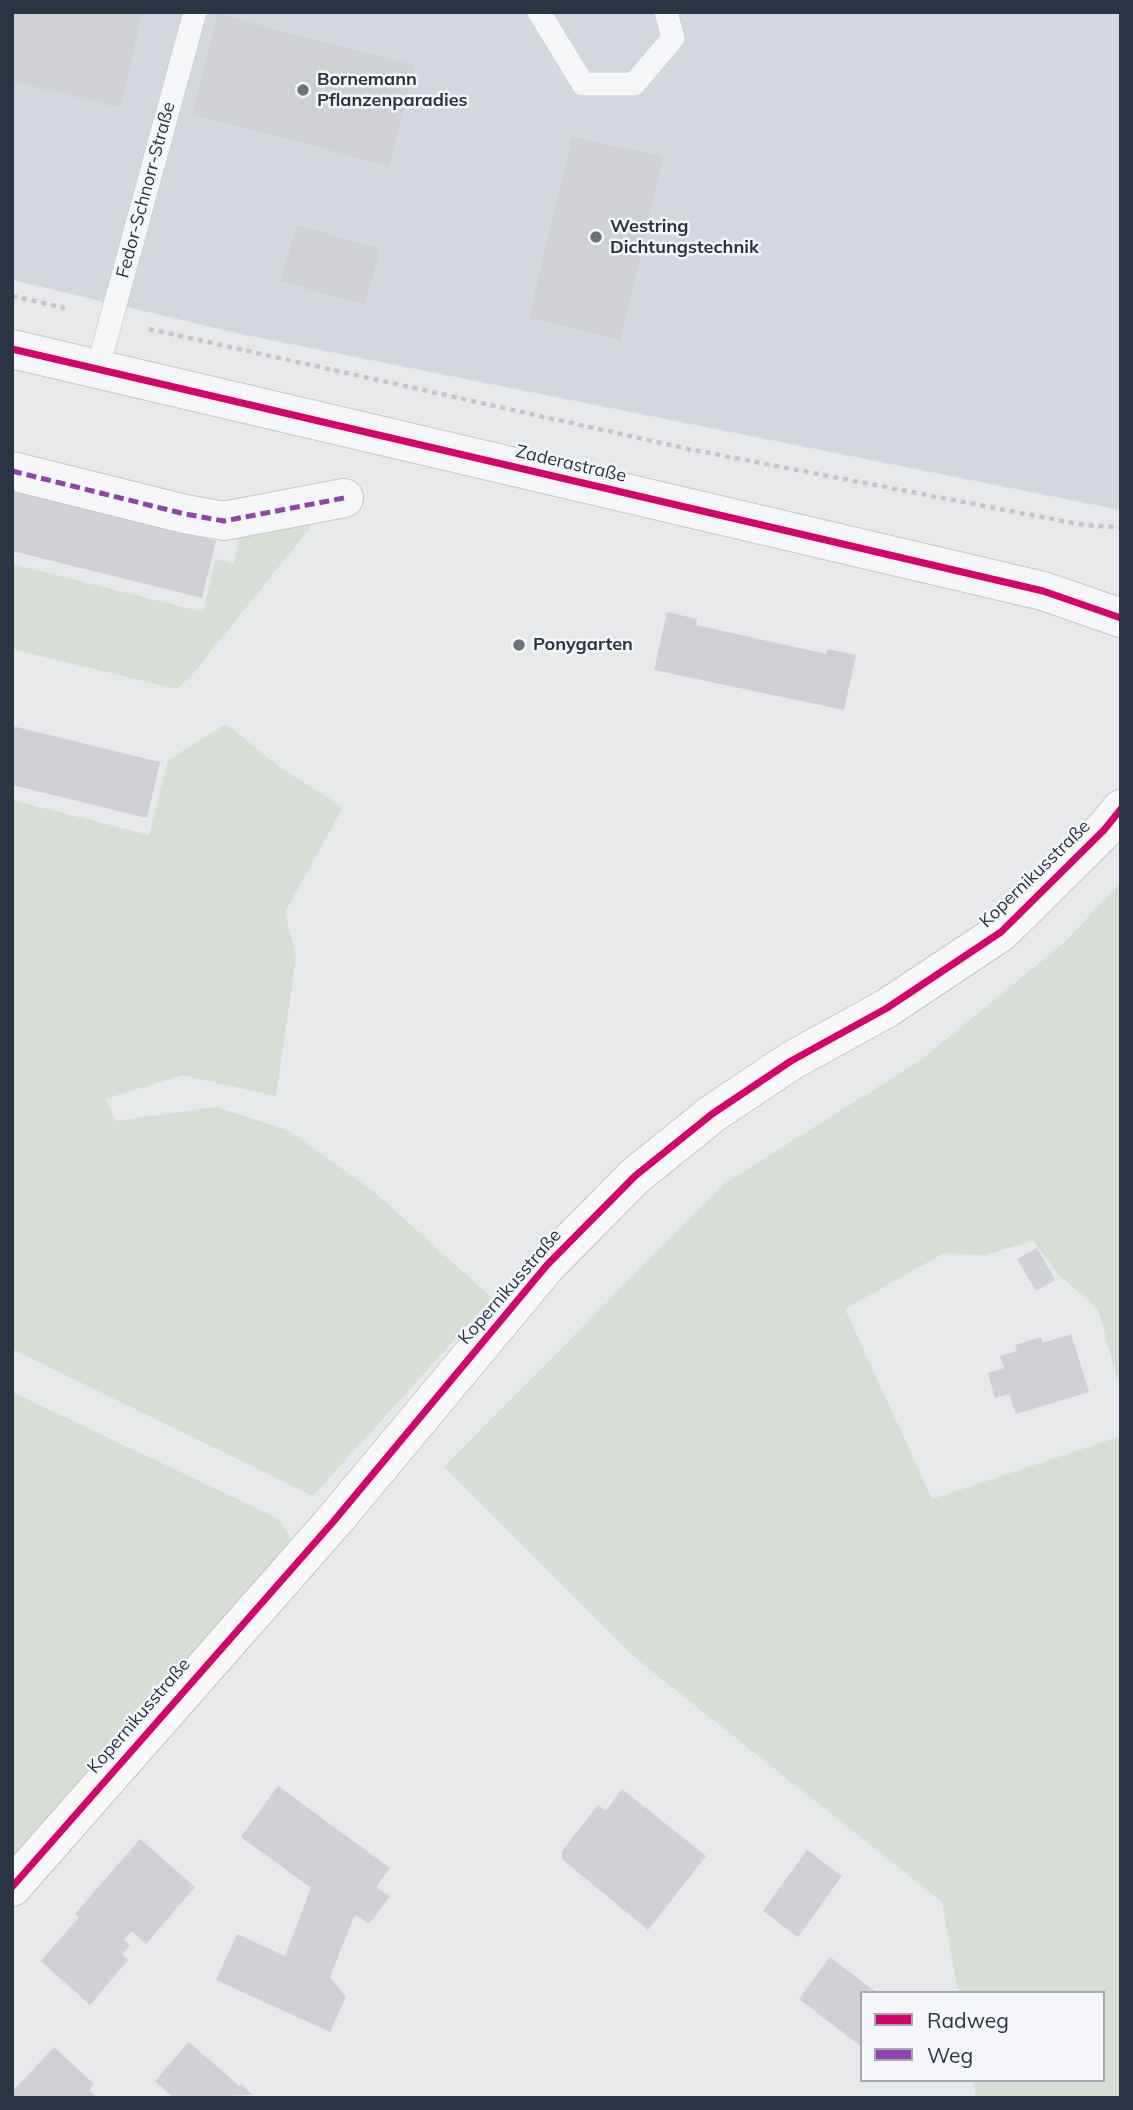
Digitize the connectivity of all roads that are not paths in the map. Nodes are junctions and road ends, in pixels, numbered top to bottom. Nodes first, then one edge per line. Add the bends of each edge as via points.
1 (195, 12) edge
2 (539, 12) edge
3 (666, 12) edge
4 (12, 349) edge
5 (98, 367) junction
6 (12, 471) edge
7 (344, 498) dead end
8 (1121, 618) edge
9 (1121, 809) edge
10 (12, 1887) edge

1 - 5 lane, Fedor-Schnorr-Straße
2 - 3 lane via 583,84 634,84 673,38
4 - 5 street, Zaderastraße
5 - 8 street, Zaderastraße via 1043,591
6 - 7 street via 224,521
9 - 10 street, Kopernikusstraße via 1001,932 887,1008 791,1061 712,1114 635,1176 547,1265 333,1522

